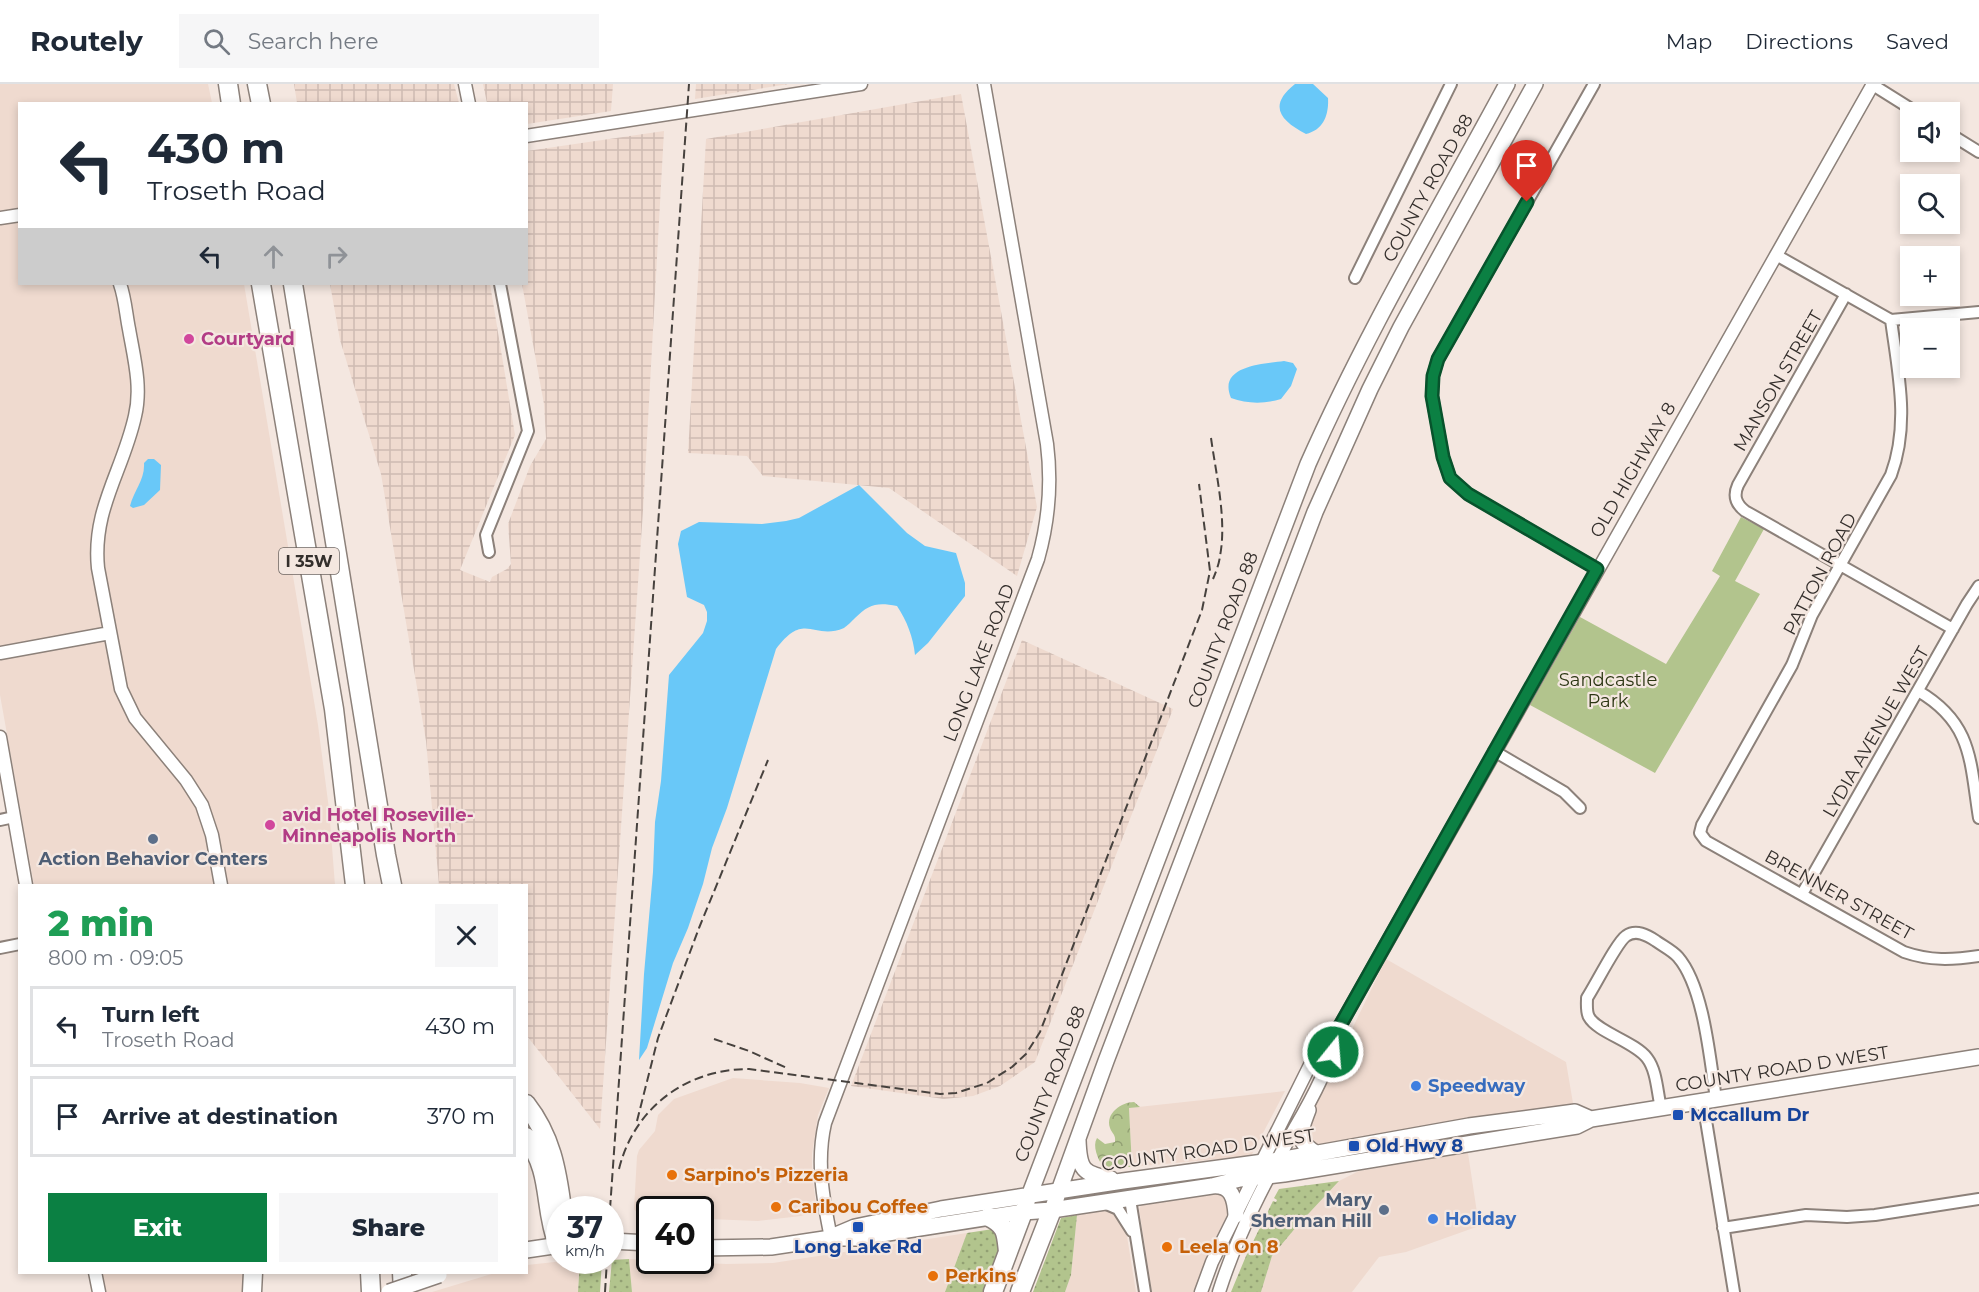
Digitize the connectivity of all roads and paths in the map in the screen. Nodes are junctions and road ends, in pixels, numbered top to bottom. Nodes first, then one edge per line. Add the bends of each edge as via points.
1 (228, 84) edge
2 (257, 84) edge
3 (465, 84) edge
4 (861, 84) edge
5 (984, 84) edge
6 (1451, 84) edge
7 (1508, 84) edge
8 (1535, 84) edge
9 (1594, 84) edge
10 (1873, 84) edge
11 (231, 102) edge
12 (261, 102) edge
13 (469, 102) edge
14 (1901, 102) edge
15 (528, 136) edge
16 (1960, 140) edge
17 (1979, 152) edge
18 (18, 215) edge
19 (0, 218) edge
20 (1776, 255) junction
21 (1355, 278) dead end
22 (120, 285) edge
23 (261, 285) edge
24 (293, 285) edge
25 (500, 285) edge
26 (1846, 294) junction
27 (1979, 312) edge
28 (1891, 320) junction
29 (489, 552) dead end
30 (1840, 566) junction
31 (1597, 569) junction
32 (1979, 586) edge
33 (1953, 629) junction
34 (110, 633) junction
35 (0, 653) edge
36 (1918, 691) junction
37 (0, 737) edge
38 (1494, 751) junction
39 (1580, 808) dead end
40 (14, 817) junction
41 (1979, 818) edge
42 (0, 820) edge
43 (1702, 825) joint
44 (382, 835) junction
45 (26, 884) edge
46 (221, 884) edge
47 (353, 884) edge
48 (385, 884) edge
49 (393, 884) edge
50 (1802, 894) junction
51 (18, 944) edge
52 (0, 948) edge
53 (1979, 956) edge
54 (1337, 1031) junction
55 (1979, 1057) edge
56 (1709, 1100) junction
57 (528, 1107) edge
58 (1661, 1108) junction
59 (1308, 1110) junction
60 (1591, 1119) junction
61 (1078, 1139) junction
62 (528, 1140) edge
63 (1317, 1154) junction
64 (1279, 1160) junction
65 (1261, 1163) junction
66 (1270, 1176) junction
67 (1254, 1178) junction
68 (1123, 1181) junction
69 (1212, 1186) junction
70 (1059, 1191) junction
71 (547, 1196) edge
72 (560, 1196) edge
73 (1130, 1199) junction
74 (1979, 1199) edge
75 (1102, 1202) junction
76 (1026, 1204) junction
77 (1052, 1210) junction
78 (1236, 1215) junction
79 (989, 1217) junction
80 (1723, 1228) junction
81 (831, 1238) junction
82 (1136, 1239) junction
83 (546, 1246) edge
84 (714, 1248) edge
85 (528, 1250) edge
86 (1008, 1252) junction
87 (95, 1274) edge
88 (253, 1274) edge
89 (370, 1274) edge
90 (402, 1274) edge
91 (439, 1274) edge
92 (99, 1292) edge
93 (252, 1292) edge
94 (371, 1292) edge
95 (389, 1292) edge
96 (403, 1292) edge
97 (993, 1292) edge
98 (1020, 1292) edge
99 (1145, 1292) edge
100 (1201, 1292) edge
101 (1219, 1292) edge
102 (1734, 1292) edge

1 - 11 highway
2 - 12 highway
3 - 13 street
4 - 15 street
5 - 81 street, LONG LAKE ROAD via 1047,444 1049,511 1038,559 825,1123 819,1157
6 - 21 street
7 - 76 main road, COUNTY ROAD 88 via 1373,329 1308,464
8 - 61 main road via 1401,327 1341,452 1290,575
9 - 31 street via 1438,359 1432,396 1450,478 1468,494
10 - 14 street
10 - 20 street, OLD HIGHWAY 8
16 - 17 street
18 - 19 street
20 - 26 street
20 - 31 street, OLD HIGHWAY 8
22 - 34 street via 138,400 97,536 98,568
23 - 47 highway, I 35W via 332,699 351,839
24 - 44 highway, I 35W
25 - 29 street via 528,431 486,535
26 - 28 street
26 - 30 street, MANSON STREET via 1735,496 1745,512
27 - 28 street
28 - 30 street, PATTON ROAD via 1902,408 1901,442 1888,481
30 - 33 street
30 - 43 street, PATTON ROAD via 1812,615 1792,665
31 - 38 street, OLD HIGHWAY 8
32 - 33 street, LYDIA AVENUE WEST
33 - 36 street, LYDIA AVENUE WEST
34 - 35 street
34 - 46 street via 127,704 202,805
36 - 41 street via 1946,711 1962,735
36 - 50 street, LYDIA AVENUE WEST
37 - 40 street
38 - 39 street via 1564,792
38 - 54 street, OLD HIGHWAY 8
40 - 42 street
40 - 45 street
43 - 50 street, BRENNER STREET via 1700,833 1706,841
44 - 48 highway, I 35W
44 - 49 highway
50 - 53 street, BRENNER STREET via 1911,954 1948,960
51 - 52 street
54 - 59 street, OLD HIGHWAY 8 via 1333,1052
54 - 65 street, OLD HIGHWAY 8 via 1321,1043
55 - 56 main road, COUNTY ROAD D WEST
56 - 58 main road, COUNTY ROAD D WEST
56 - 58 street via 1700,1003 1691,977 1678,956 1647,935 1635,932 1625,936 1618,946 1587,999 1587,1009 1596,1024 1648,1059
56 - 80 street
57 - 72 highway via 551,1146
58 - 60 main road, COUNTY ROAD D WEST
59 - 63 main road via 1300,1137
59 - 64 street, OLD HIGHWAY 8
60 - 63 main road, COUNTY ROAD D WEST via 1575,1112 1469,1126
60 - 66 main road, COUNTY ROAD D WEST via 1577,1126
61 - 68 main road via 1079,1156 1086,1171
61 - 70 main road
62 - 71 highway via 540,1159
63 - 64 main road, COUNTY ROAD D WEST
64 - 65 main road, COUNTY ROAD D WEST
64 - 66 street, OLD HIGHWAY 8
65 - 67 street, OLD HIGHWAY 8
65 - 68 main road, COUNTY ROAD D WEST
66 - 67 main road, COUNTY ROAD D WEST
66 - 101 street, OLD HIGHWAY 8 via 1228,1263
67 - 69 main road, COUNTY ROAD D WEST
67 - 78 street, OLD HIGHWAY 8
68 - 70 main road, COUNTY ROAD D WEST
69 - 73 main road, COUNTY ROAD D WEST
69 - 78 main road via 1228,1188 1235,1200
70 - 76 main road, COUNTY ROAD D WEST
70 - 77 main road
73 - 75 main road, COUNTY ROAD D WEST
73 - 82 street
74 - 80 street via 1875,1215 1806,1215
75 - 77 main road, COUNTY ROAD D WEST
75 - 82 street via 1118,1209
76 - 77 main road, COUNTY ROAD D WEST
76 - 79 main road, COUNTY ROAD D WEST
76 - 81 main road, COUNTY ROAD D WEST via 941,1209 855,1227
76 - 86 highway
77 - 98 highway
78 - 100 street, OLD HIGHWAY 8
79 - 81 main road, COUNTY ROAD D WEST via 856,1238
79 - 86 highway via 1000,1222 1006,1233
80 - 102 street
81 - 84 main road, COUNTY ROAD D WEST via 771,1247
82 - 99 street
83 - 85 main road
86 - 97 highway
87 - 92 street
88 - 93 highway
89 - 94 highway
90 - 96 highway
91 - 95 main road, bridge

